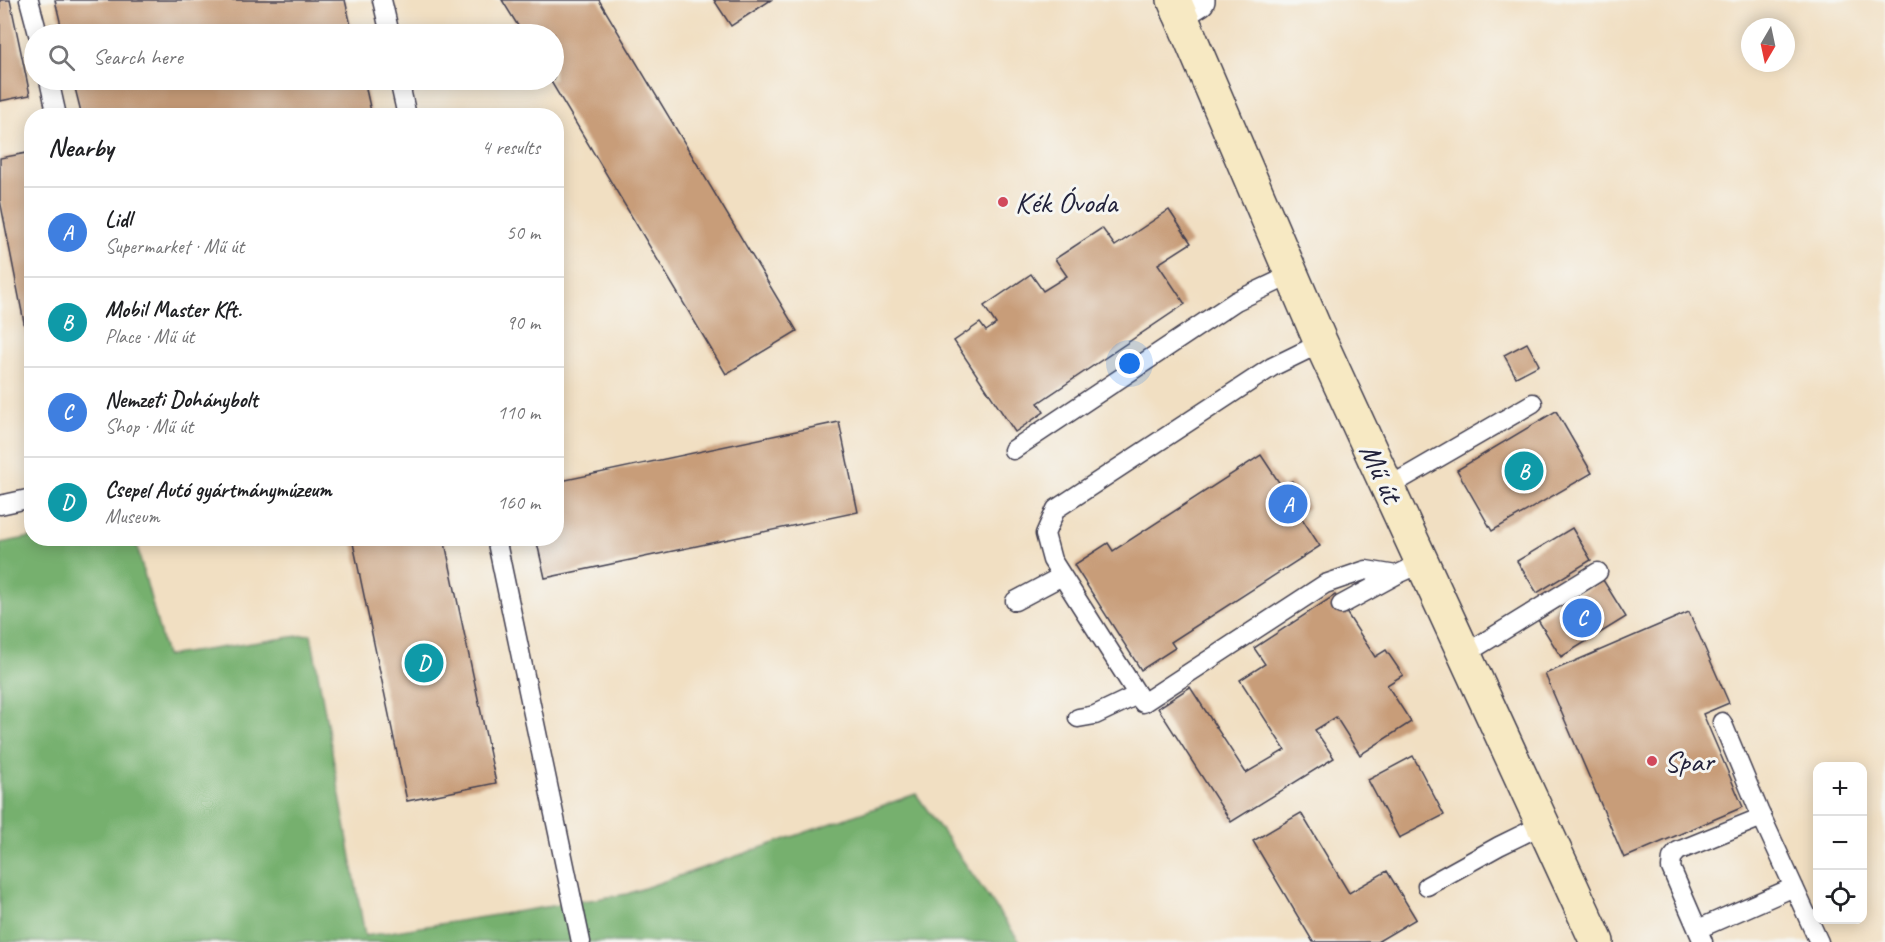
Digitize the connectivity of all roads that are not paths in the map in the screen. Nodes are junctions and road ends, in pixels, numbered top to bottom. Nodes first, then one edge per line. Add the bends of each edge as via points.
1 (29, 0) edge
2 (382, 0) edge
3 (1184, 4) edge
4 (35, 24) edge
5 (388, 24) edge
6 (50, 90) edge
7 (401, 90) edge
8 (55, 108) edge
9 (405, 108) edge
10 (1291, 275) junction
11 (1321, 343) junction
12 (1533, 403) dead end
13 (1013, 450) dead end
14 (1388, 487) junction
15 (24, 500) edge
16 (0, 505) edge
17 (498, 546) edge
18 (1409, 569) junction
19 (1598, 572) dead end
20 (1062, 576) junction
21 (1015, 601) dead end
22 (1341, 604) dead end
23 (1465, 654) junction
24 (1137, 695) junction
25 (1078, 717) dead end
26 (1722, 722) dead end
27 (1762, 817) junction
28 (1544, 824) junction
29 (1427, 886) dead end
30 (1794, 887) junction
31 (1700, 935) edge
32 (581, 942) edge
33 (1598, 942) edge
34 (1819, 942) edge

1 - 4 lane
2 - 5 lane
3 - 10 street, Mű út
6 - 8 lane
7 - 9 lane
10 - 11 street, Mű út
10 - 13 lane via 1236,301
11 - 14 street, Mű út
11 - 20 lane via 1272,366 1056,509 1045,534 1052,560
12 - 14 lane
14 - 18 street, Mű út
15 - 16 lane
17 - 32 lane
18 - 22 lane
18 - 23 street, Mű út
18 - 24 lane via 1366,570 1324,584 1143,703
19 - 23 lane
20 - 21 lane
20 - 24 lane
23 - 28 street, Mű út
24 - 25 lane via 1095,716
26 - 27 lane
27 - 30 lane
27 - 31 lane via 1672,858 1671,868
28 - 29 lane
28 - 33 street, Mű út
30 - 31 lane
30 - 34 lane

